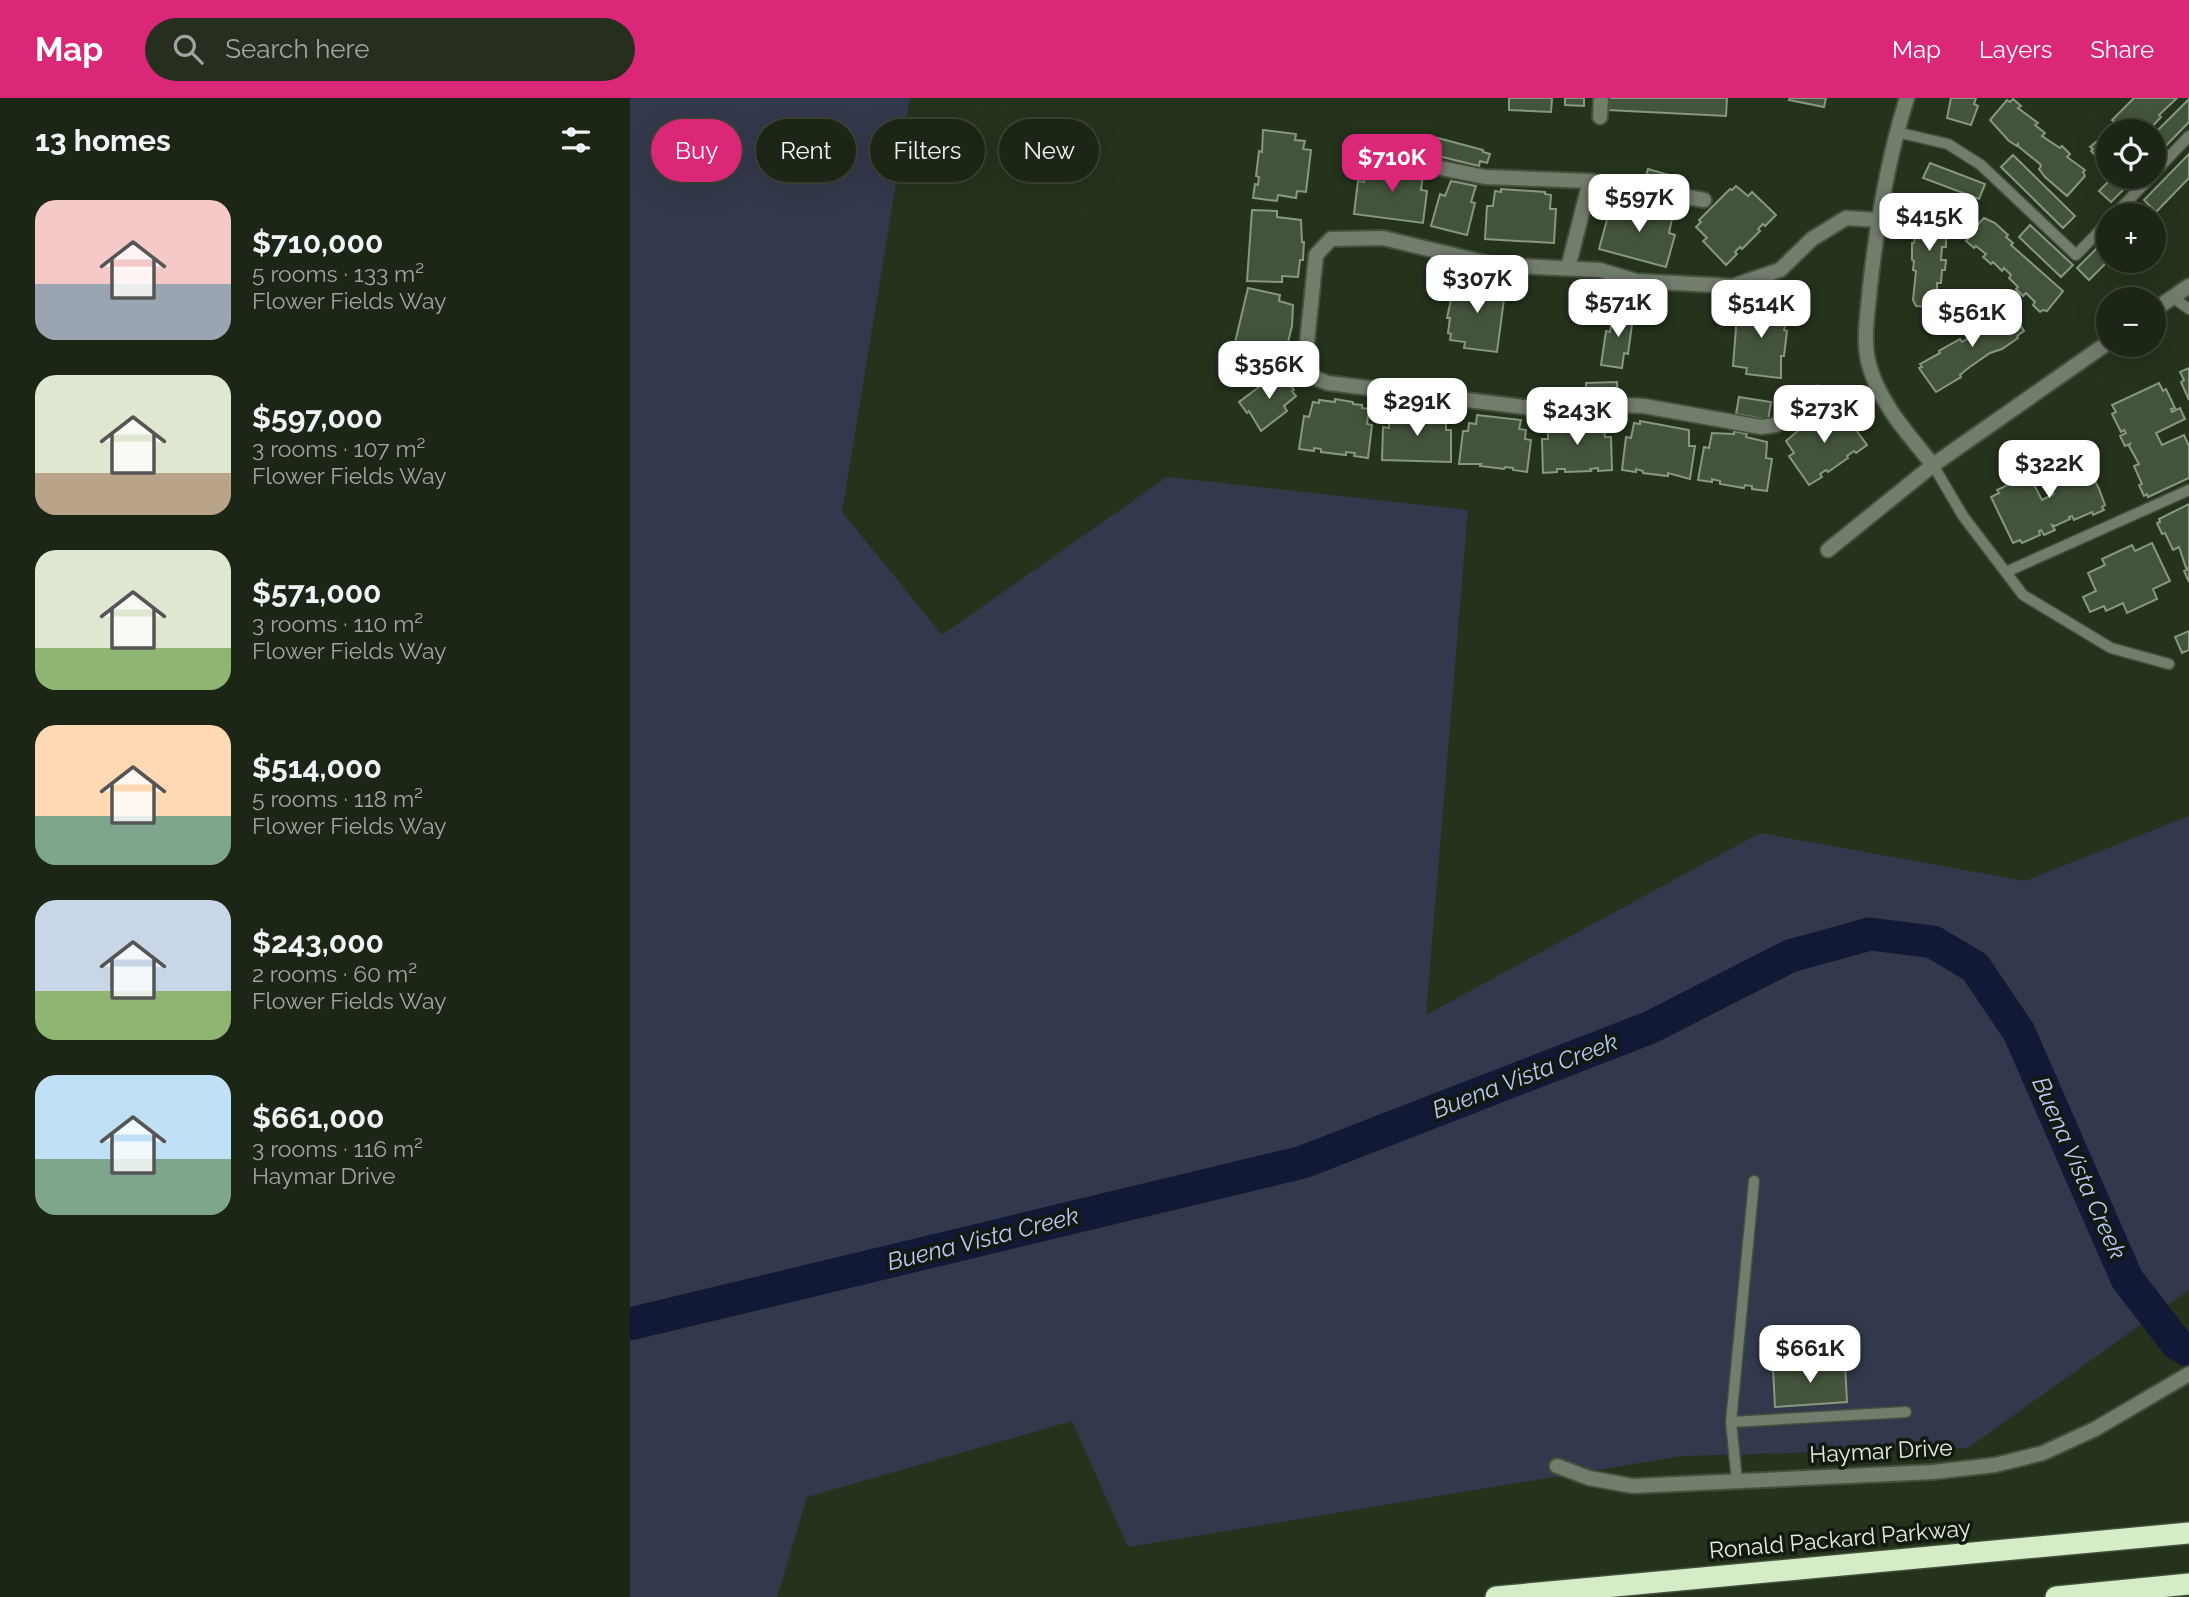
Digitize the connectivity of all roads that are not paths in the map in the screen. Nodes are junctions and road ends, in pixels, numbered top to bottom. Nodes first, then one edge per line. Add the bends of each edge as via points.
1 (1601, 98) edge
2 (1906, 98) edge
3 (1600, 117) dead end
4 (1896, 132) junction
5 (2189, 136) edge
6 (1376, 155) dead end
7 (2166, 160) edge
8 (1590, 181) junction
9 (2139, 189) edge
10 (1704, 200) dead end
11 (2126, 203) edge
12 (1878, 220) junction
13 (2096, 234) edge
14 (1568, 268) junction
15 (2189, 286) edge
16 (2172, 298) junction
17 (2166, 302) edge
18 (2189, 309) edge
19 (2096, 351) edge
20 (1818, 393) dead end
21 (1933, 465) junction
22 (2189, 490) edge
23 (1828, 550) dead end
24 (2006, 572) junction
25 (2169, 664) dead end
26 (1754, 1181) dead end
27 (2189, 1374) edge
28 (1906, 1412) dead end
29 (1731, 1422) junction
30 (1557, 1466) dead end
31 (1737, 1481) junction
32 (2189, 1533) edge
33 (2189, 1584) edge
34 (1496, 1597) edge
35 (2056, 1597) edge

1 - 3 street
2 - 4 street
4 - 12 street
4 - 13 lane via 1948,144 1981,165 2076,255
5 - 7 lane
6 - 8 street via 1485,177
8 - 10 street
8 - 14 street
9 - 11 lane
12 - 14 street via 1846,218 1812,239 1780,270 1733,286 1636,281 1600,270
12 - 21 street via 1866,328 1868,360 1876,385 1896,418
14 - 20 street via 1495,265 1383,238 1331,239 1316,254 1305,360 1312,377 1328,383 1549,410 1597,404 1644,406 1761,427 1776,425
15 - 16 street
16 - 17 street
16 - 18 lane
19 - 21 street
21 - 23 street
21 - 24 lane
22 - 24 lane
24 - 25 lane via 2023,595 2110,648
26 - 29 lane
27 - 31 street, Haymar Drive via 2062,1445 1995,1465
28 - 29 lane
29 - 31 lane
30 - 31 street, Haymar Drive via 1633,1486
32 - 34 highway, Ronald Packard Parkway
33 - 35 highway

